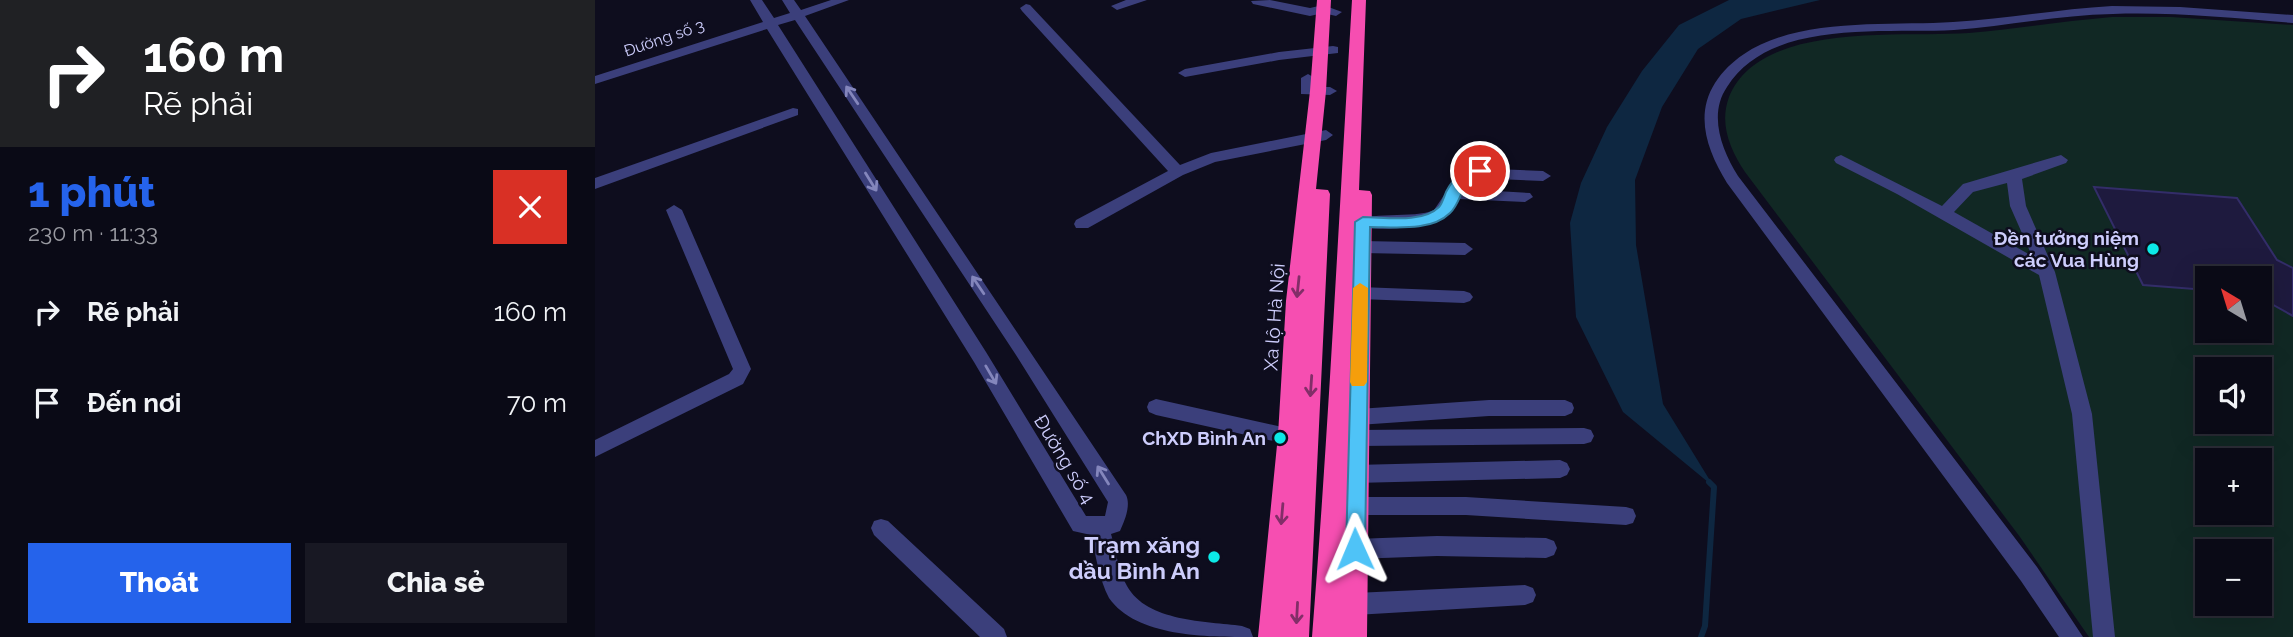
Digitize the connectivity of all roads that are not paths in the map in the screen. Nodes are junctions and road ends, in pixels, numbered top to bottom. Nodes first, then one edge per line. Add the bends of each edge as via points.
1 (756, 0) edge
2 (812, 0) edge
3 (843, 0) edge
4 (1141, 0) edge
5 (1359, 0) edge
6 (1369, 0) edge
7 (1257, 1) edge
8 (1330, 5) edge
9 (1117, 6) dead end
10 (793, 7) edge
11 (1025, 8) dead end
12 (769, 19) junction
13 (2293, 19) edge
14 (1327, 51) junction
15 (1185, 73) dead end
16 (595, 80) edge
17 (793, 112) dead end
18 (1319, 137) junction
19 (1841, 160) dead end
20 (2061, 160) dead end
21 (1178, 172) junction
22 (1543, 176) dead end
23 (2014, 176) junction
24 (595, 184) edge
25 (1452, 194) junction
26 (1525, 197) dead end
27 (674, 210) dead end
28 (1943, 214) junction
29 (1363, 222) junction
30 (1082, 224) dead end
31 (1362, 247) junction
32 (1465, 249) dead end
33 (2047, 272) junction
34 (1360, 293) junction
35 (1464, 297) dead end
36 (1156, 407) dead end
37 (1565, 408) dead end
38 (1352, 430) junction
39 (1584, 436) dead end
40 (1298, 438) junction
41 (595, 449) edge
42 (1560, 469) dead end
43 (1355, 474) junction
44 (1347, 509) junction
45 (1626, 516) dead end
46 (1099, 527) junction
47 (881, 528) dead end
48 (1546, 548) dead end
49 (1355, 549) junction
50 (1525, 595) dead end
51 (1355, 604) junction
52 (996, 637) edge
53 (1242, 637) edge
54 (1272, 637) edge
55 (1295, 637) edge
56 (1326, 637) edge
57 (1353, 637) edge
58 (2072, 637) edge
59 (2104, 637) edge

1 - 12 street, Đường số 4
2 - 10 street, Đường số 3
3 - 10 street, Đường số 3
4 - 9 street
5 - 38 highway via 1340,372
6 - 29 highway
7 - 8 street via 1310,12
8 - 14 highway, Xa lộ Hà Nội
10 - 12 street, Đường số 3
46 -> 10 street, Đường số 4 via 1113,524 1119,501
11 - 21 street
12 - 16 street, Đường số 3
12 -> 46 street, Đường số 4 via 1080,524
13 - 58 street via 2120,10 1953,26 1823,32 1791,38 1752,54 1724,78 1713,98 1712,133 1732,178
14 - 15 street
14 - 18 highway, Xa lộ Hà Nội via 1319,87
17 - 24 street
18 - 21 street via 1211,158
18 -> 40 highway, Xa lộ Hà Nội via 1296,302
19 - 28 street
20 - 23 street
21 - 30 street
22 - 25 street via 1480,171 1464,177
23 - 28 street via 1968,188
23 - 33 street via 2018,206
25 - 26 street
25 - 29 street via 1445,209 1434,217
27 - 41 street via 742,374
28 - 33 street
29 - 31 highway
31 - 32 street
31 - 34 highway
33 - 59 street via 2082,414
34 - 35 street
34 - 38 highway
36 - 40 street
37 - 38 street via 1489,408
38 - 39 street
38 - 43 highway
38 - 44 highway
40 -> 54 highway, Xa lộ Hà Nội
40 -> 55 highway, Xa lộ Hà Nội
42 - 43 street
43 - 44 highway
44 - 45 street via 1466,506
44 - 49 highway
44 - 56 highway
46 - 53 street via 1118,593 1134,608 1154,621
47 - 52 street
48 - 49 street
49 - 51 highway
50 - 51 street
51 - 57 highway

